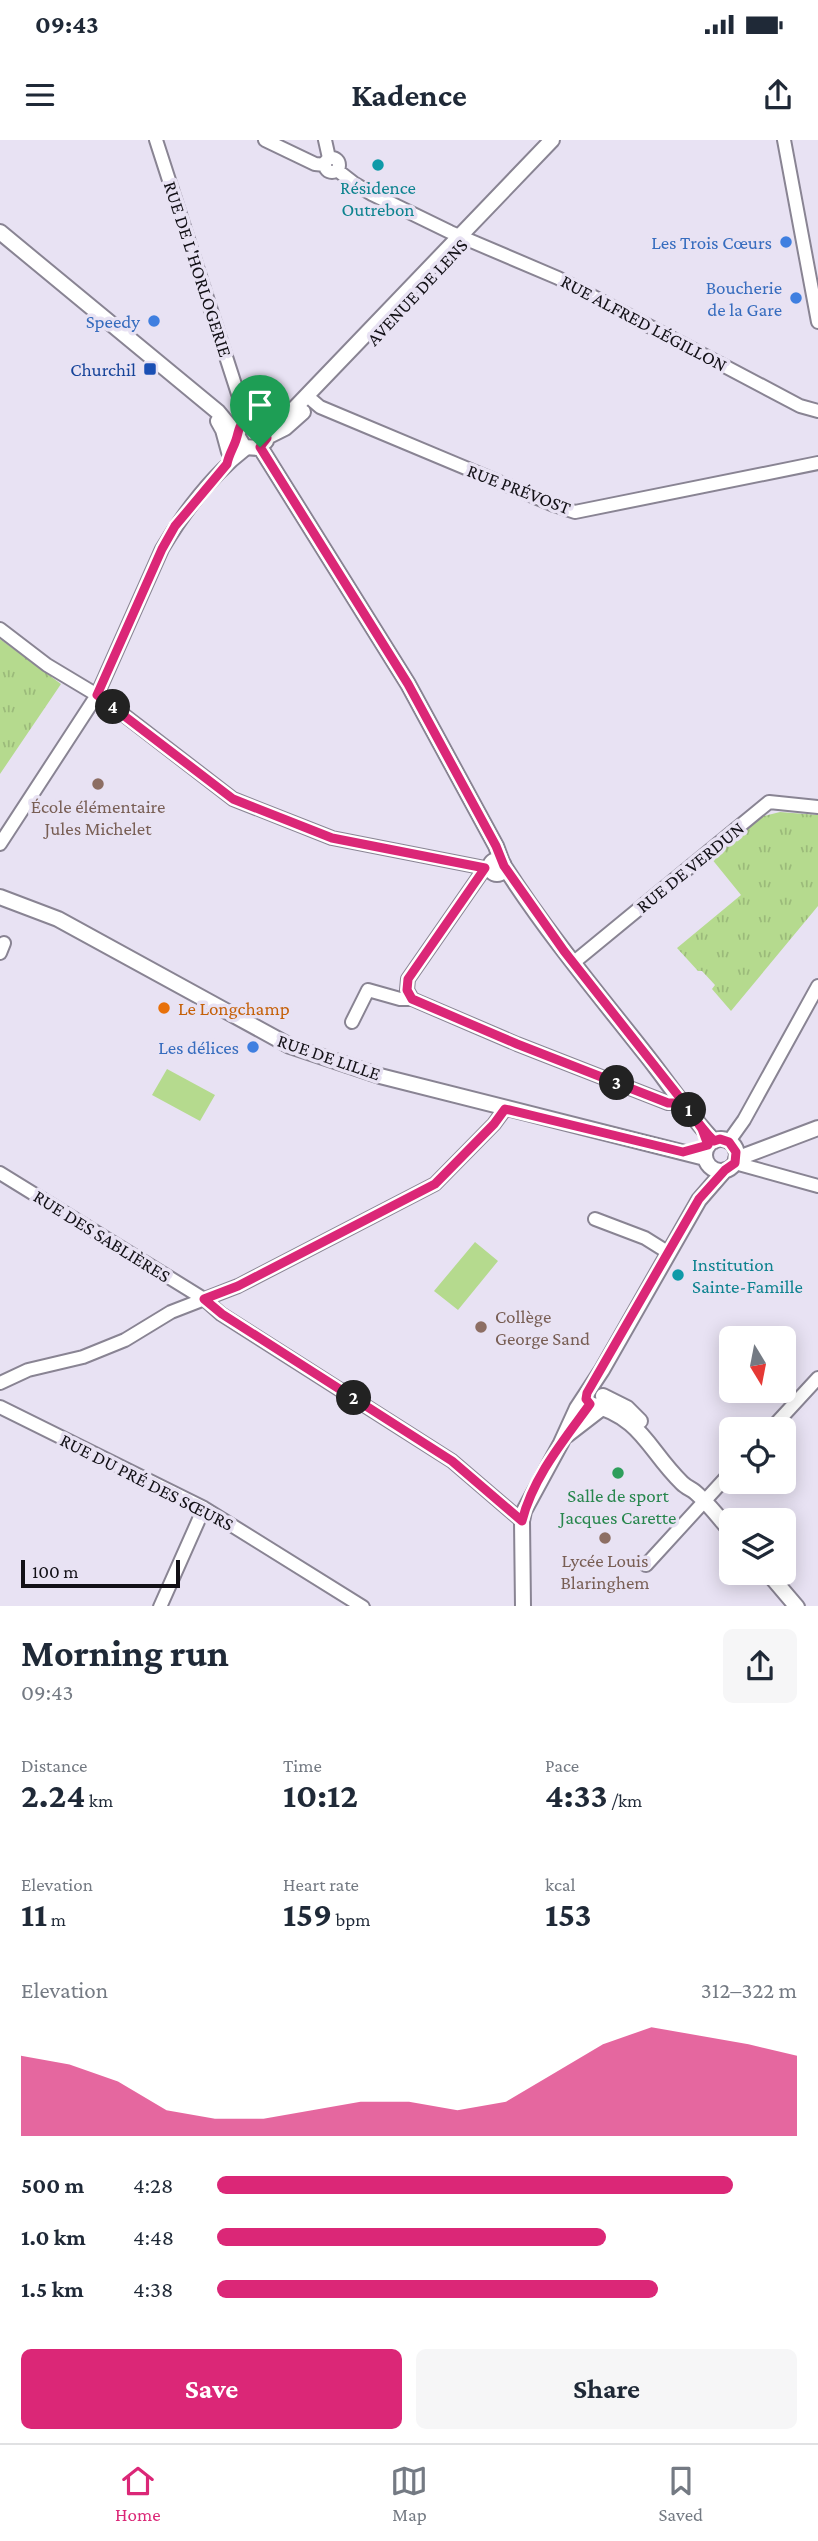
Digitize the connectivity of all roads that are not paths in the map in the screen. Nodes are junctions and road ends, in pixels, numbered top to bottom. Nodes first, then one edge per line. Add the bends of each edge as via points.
1 (156, 140) edge
2 (265, 140) edge
3 (325, 140) edge
4 (552, 140) edge
5 (562, 140) edge
6 (783, 140) edge
7 (327, 162) junction
8 (0, 232) edge
9 (464, 238) junction
10 (60, 281) junction
11 (818, 322) edge
12 (313, 401) junction
13 (818, 411) edge
14 (250, 432) junction
15 (228, 458) junction
16 (818, 463) edge
17 (0, 629) edge
18 (97, 695) junction
19 (818, 807) edge
20 (0, 844) edge
21 (496, 868) junction
22 (0, 897) edge
23 (573, 963) junction
24 (818, 986) edge
25 (412, 999) junction
26 (352, 1022) dead end
27 (684, 1103) junction
28 (505, 1109) junction
29 (818, 1128) edge
30 (720, 1153) junction
31 (0, 1173) edge
32 (818, 1186) edge
33 (595, 1219) dead end
34 (669, 1253) junction
35 (204, 1299) junction
36 (818, 1378) edge
37 (0, 1383) edge
38 (595, 1399) junction
39 (0, 1407) edge
40 (782, 1417) edge
41 (562, 1440) junction
42 (719, 1481) edge
43 (699, 1496) junction
44 (204, 1507) junction
45 (719, 1518) edge
46 (522, 1521) junction
47 (646, 1565) dead end
48 (779, 1585) edge
49 (160, 1606) edge
50 (363, 1606) edge
51 (523, 1606) edge
52 (797, 1606) edge

1 - 14 street, RUE DE L'HORLOGERIE
2 - 7 street, RUE ALFRED LÉGILLON via 315,164
3 - 7 street
4 - 9 main road, AVENUE DE LENS
5 - 9 main road, AVENUE DE LENS
6 - 11 street
7 - 9 street, RUE ALFRED LÉGILLON via 328,171 337,170 372,194
8 - 10 main road
9 - 12 main road, AVENUE DE LENS
9 - 13 street, RUE ALFRED LÉGILLON via 558,278 800,406
9 - 14 main road, AVENUE DE LENS via 291,412
10 - 14 main road via 218,412
10 - 15 main road via 92,315 215,417 223,429
12 - 14 main road, AVENUE DE LENS via 285,428
12 - 16 street, RUE PRÉVOST via 575,512
14 - 15 street
14 - 21 main road via 430,722 496,846
15 - 18 street via 162,549
17 - 18 street
18 - 20 street
18 - 21 street via 233,799 332,838
19 - 23 street, RUE DE VERDUN via 769,802
21 - 23 main road via 519,888
21 - 25 street via 444,923 408,979
22 - 28 main road, RUE DE LILLE via 58,919 290,1046
23 - 27 main road
24 - 30 street via 744,1120
25 - 26 street via 368,990
25 - 27 street via 668,1103
27 - 30 main road
28 - 30 main road, RUE DE LILLE via 683,1152
28 - 35 street via 435,1184 238,1286
29 - 30 main road, RUE DE LILLE via 762,1150
30 - 32 street
30 - 34 main road via 708,1188
31 - 35 street, RUE DES SABLIÈRES
33 - 34 street via 645,1238
34 - 38 main road via 602,1370
35 - 37 street via 171,1312 125,1340
35 - 46 street, RUE DES SABLIÈRES via 452,1461
36 - 40 street
38 - 41 main road
38 - 41 main road via 577,1408
38 - 43 main road via 625,1418
39 - 44 street, RUE DU PRÉ DES SŒURS
41 - 46 main road
42 - 43 street
43 - 45 main road
43 - 47 street
44 - 49 street
44 - 50 street, RUE DU PRÉ DES SŒURS
46 - 51 main road
48 - 52 main road

